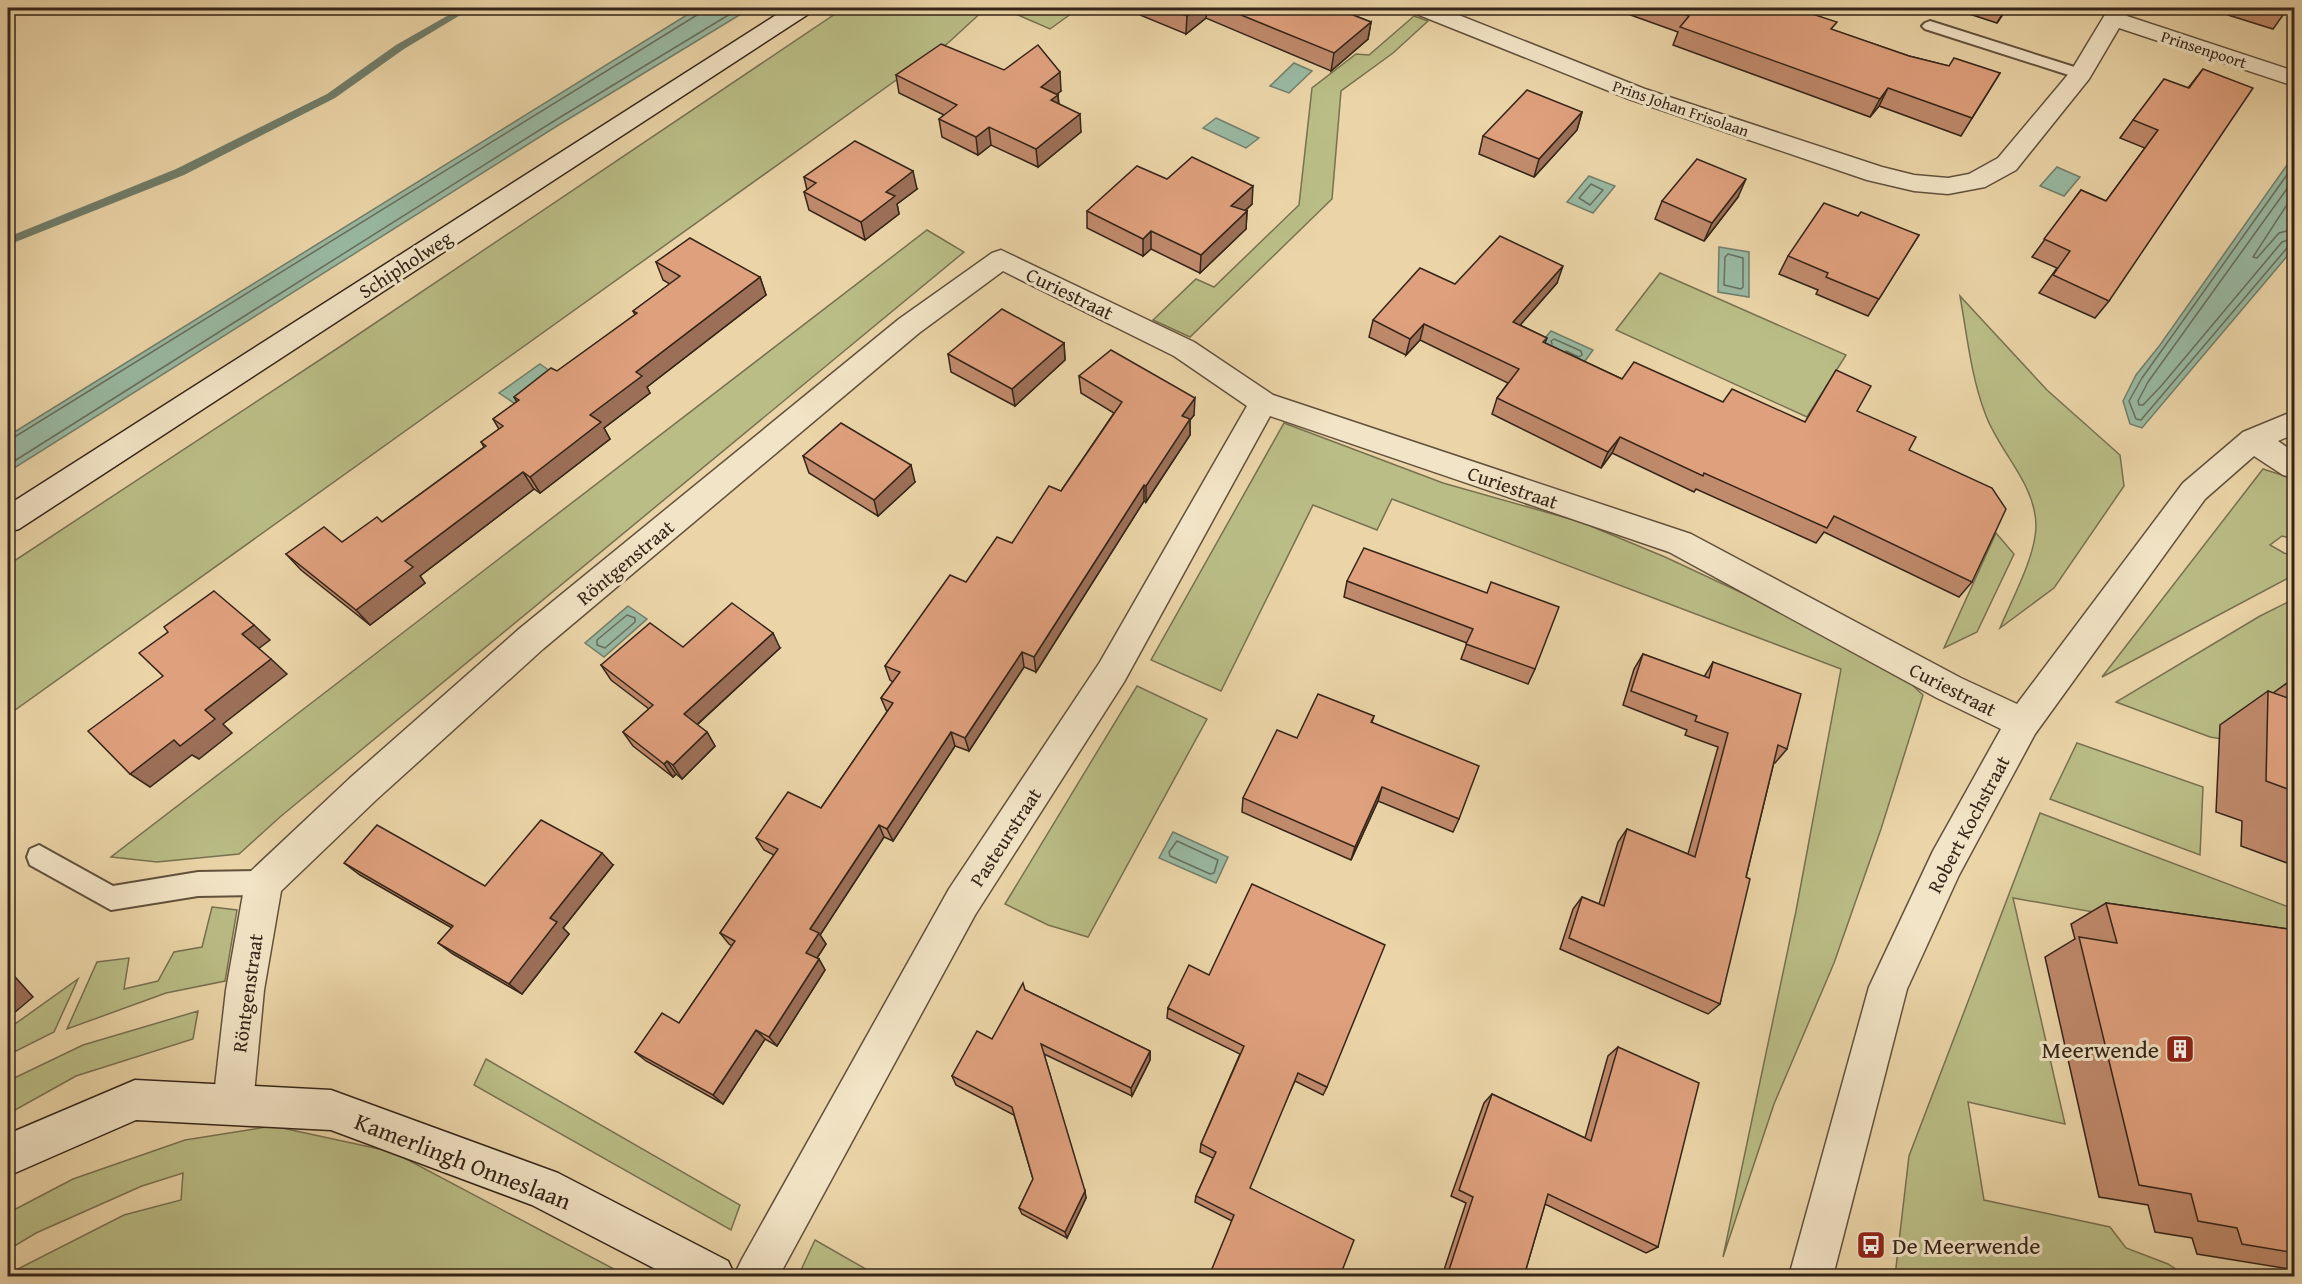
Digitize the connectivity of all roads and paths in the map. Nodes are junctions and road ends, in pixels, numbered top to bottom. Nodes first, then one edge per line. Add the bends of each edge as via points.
1 (802, 8) edge
2 (1422, 8) edge
3 (2117, 13) edge
4 (1930, 26) dead end
5 (2080, 74) junction
6 (2295, 79) edge
7 (1001, 259) joint
8 (1263, 403) junction
9 (2295, 422) edge
10 (2253, 440) junction
11 (2295, 467) edge
12 (8, 520) edge
13 (2023, 723) junction
14 (39, 856) dead end
15 (264, 883) junction
16 (233, 1104) junction
17 (8, 1155) edge
18 (713, 1276) edge
19 (756, 1276) edge
20 (1811, 1276) edge

1 - 12 street, Schipholweg
2 - 5 street, Prins Johan Frisolaan via 1637,94 1876,174 1914,183 1948,186 1976,180 2007,164
3 - 5 street, Prins Johan Frisolaan
3 - 6 street, Prinsenpoort
4 - 5 lane
7 - 8 street, Curiestraat via 1184,349
7 - 15 street, Röntgenstraat via 909,326 531,639
8 - 13 street, Curiestraat via 1680,543 1949,688
8 - 19 street, Pasteurstraat via 1112,672 962,903
9 - 10 street, Robert Kochstraat
10 - 11 street
10 - 13 street, Robert Kochstraat via 2194,491
13 - 20 street, Robert Kochstraat via 1946,863 1888,987
14 - 15 lane via 111,898 198,884
15 - 16 street, Röntgenstraat via 245,990
16 - 17 street, Kamerlingh Onneslaan via 135,1100
16 - 18 street, Kamerlingh Onneslaan via 330,1110 543,1188

